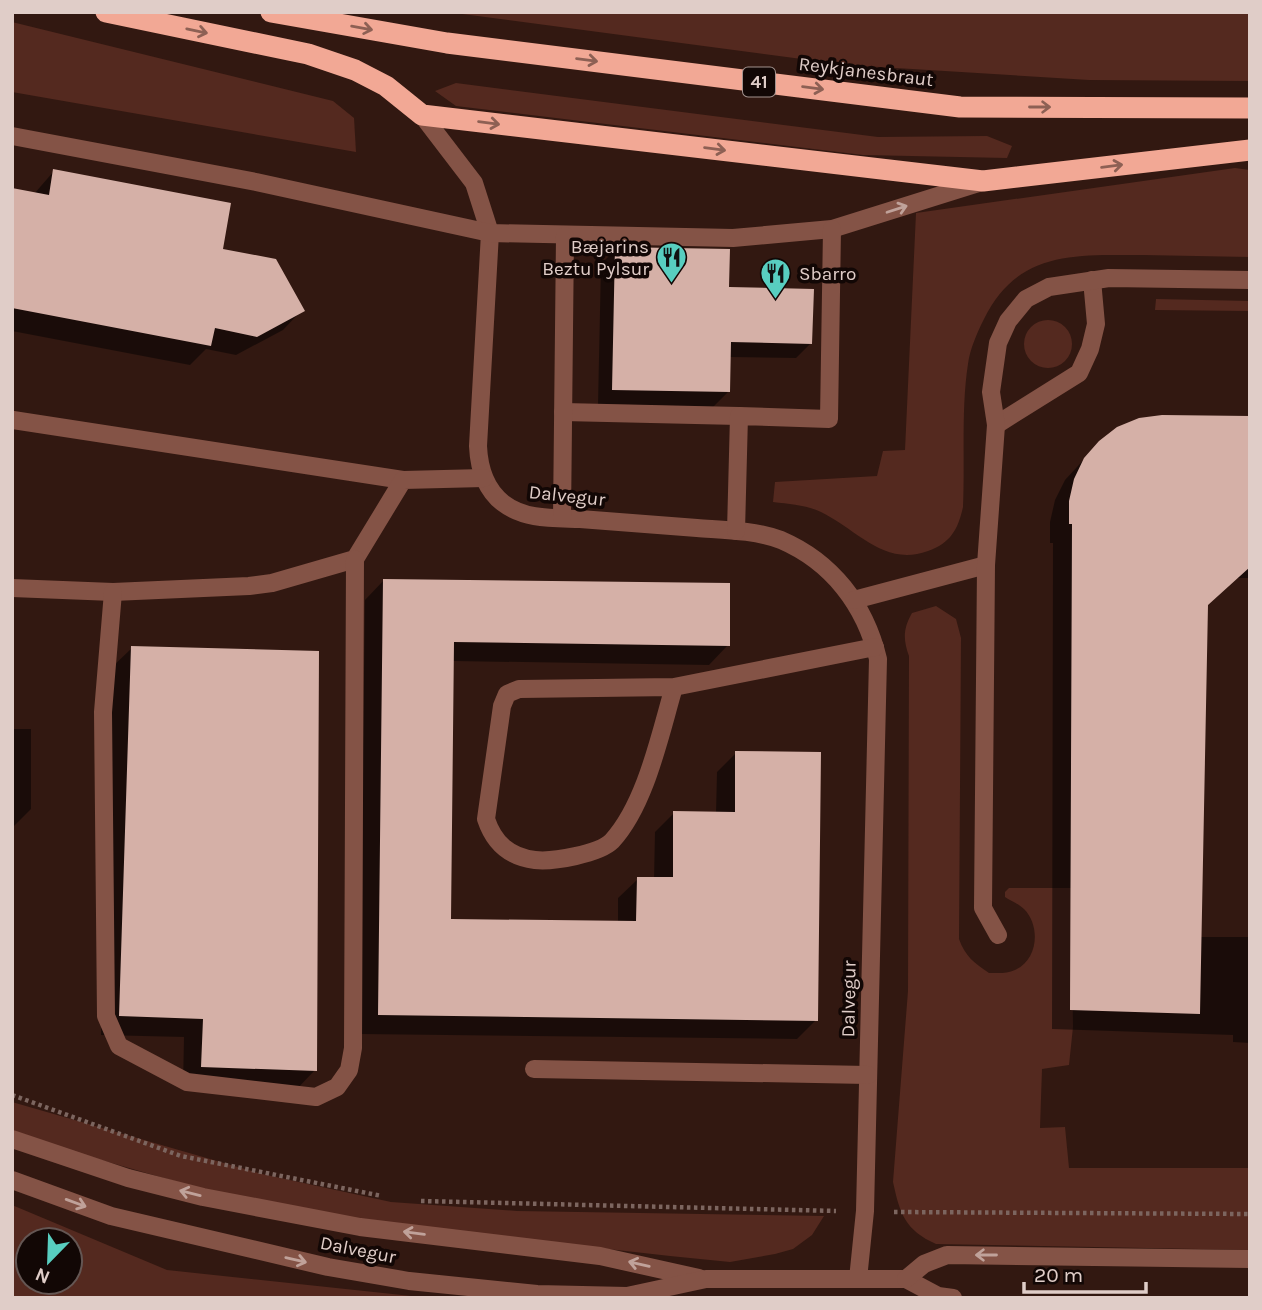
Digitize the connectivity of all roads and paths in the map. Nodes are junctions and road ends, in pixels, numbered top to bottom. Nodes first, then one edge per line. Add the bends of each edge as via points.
1 (106, 12) edge
2 (271, 12) edge
3 (1250, 108) edge
4 (422, 115) junction
5 (12, 136) edge
6 (1250, 150) edge
7 (983, 181) junction
8 (832, 229) junction
9 (490, 233) junction
10 (565, 236) junction
11 (1092, 280) junction
12 (1250, 280) edge
13 (563, 412) junction
14 (739, 416) junction
15 (12, 420) edge
16 (996, 425) junction
17 (484, 478) junction
18 (403, 481) junction
19 (562, 518) junction
20 (736, 530) junction
21 (355, 559) junction
22 (986, 565) junction
23 (12, 588) edge
24 (113, 592) junction
25 (854, 600) junction
26 (875, 647) junction
27 (674, 687) junction
28 (998, 935) dead end
29 (534, 1069) dead end
30 (868, 1075) junction
31 (12, 1095) edge
32 (12, 1139) edge
33 (12, 1180) edge
34 (391, 1198) dead end
35 (418, 1201) dead end
36 (865, 1211) junction
37 (1250, 1214) edge
38 (1250, 1259) edge
39 (706, 1279) junction
40 (858, 1279) junction
41 (906, 1279) junction
42 (953, 1298) edge

1 -> 4 highway via 308,54 386,86
2 -> 3 highway, Reykjanesbraut / 41 via 447,43 960,107
4 -> 7 highway
4 - 9 street, Dalvegur via 474,183
5 - 9 street
7 -> 6 highway
8 -> 7 street
8 - 10 street via 733,238
8 - 14 street via 829,419
9 - 10 street
9 - 17 street, Dalvegur via 478,446
10 - 13 street
11 - 12 street
11 - 16 street via 1096,324 1079,373
11 - 16 street via 1049,287 1026,299 1008,321 998,343 991,391
13 - 14 street
13 - 19 street
14 - 20 street
15 - 18 street
16 - 22 street
17 - 18 street
17 - 19 street, Dalvegur via 503,503 519,512
18 - 21 street
19 - 20 street, Dalvegur
20 - 25 street, Dalvegur via 779,540 801,551 822,565
21 - 24 street via 249,586
21 - 24 street via 354,1048 349,1070 337,1087 316,1097 187,1082 119,1046 112,1036 106,1016 103,712
22 - 25 street
22 - 28 street via 983,908
23 - 24 street
25 - 26 street, Dalvegur
26 - 27 street
26 - 30 street, Dalvegur
27 - 27 street via 519,689 507,694 486,819 492,837 511,855 537,860 581,855 610,843 645,783
29 - 30 street
30 - 36 street, Dalvegur
31 - 34 path via 181,1156
39 -> 32 street, Dalvegur via 600,1256 360,1227 204,1197 128,1178
33 -> 39 street, Dalvegur via 111,1216 328,1267 409,1281 537,1294 627,1296
35 - 36 path
36 - 37 path
36 - 40 street, Dalvegur
38 -> 41 street via 947,1255 924,1264
39 - 40 street, Dalvegur
40 - 41 street, Dalvegur
41 - 42 street, Dalvegur via 938,1296

